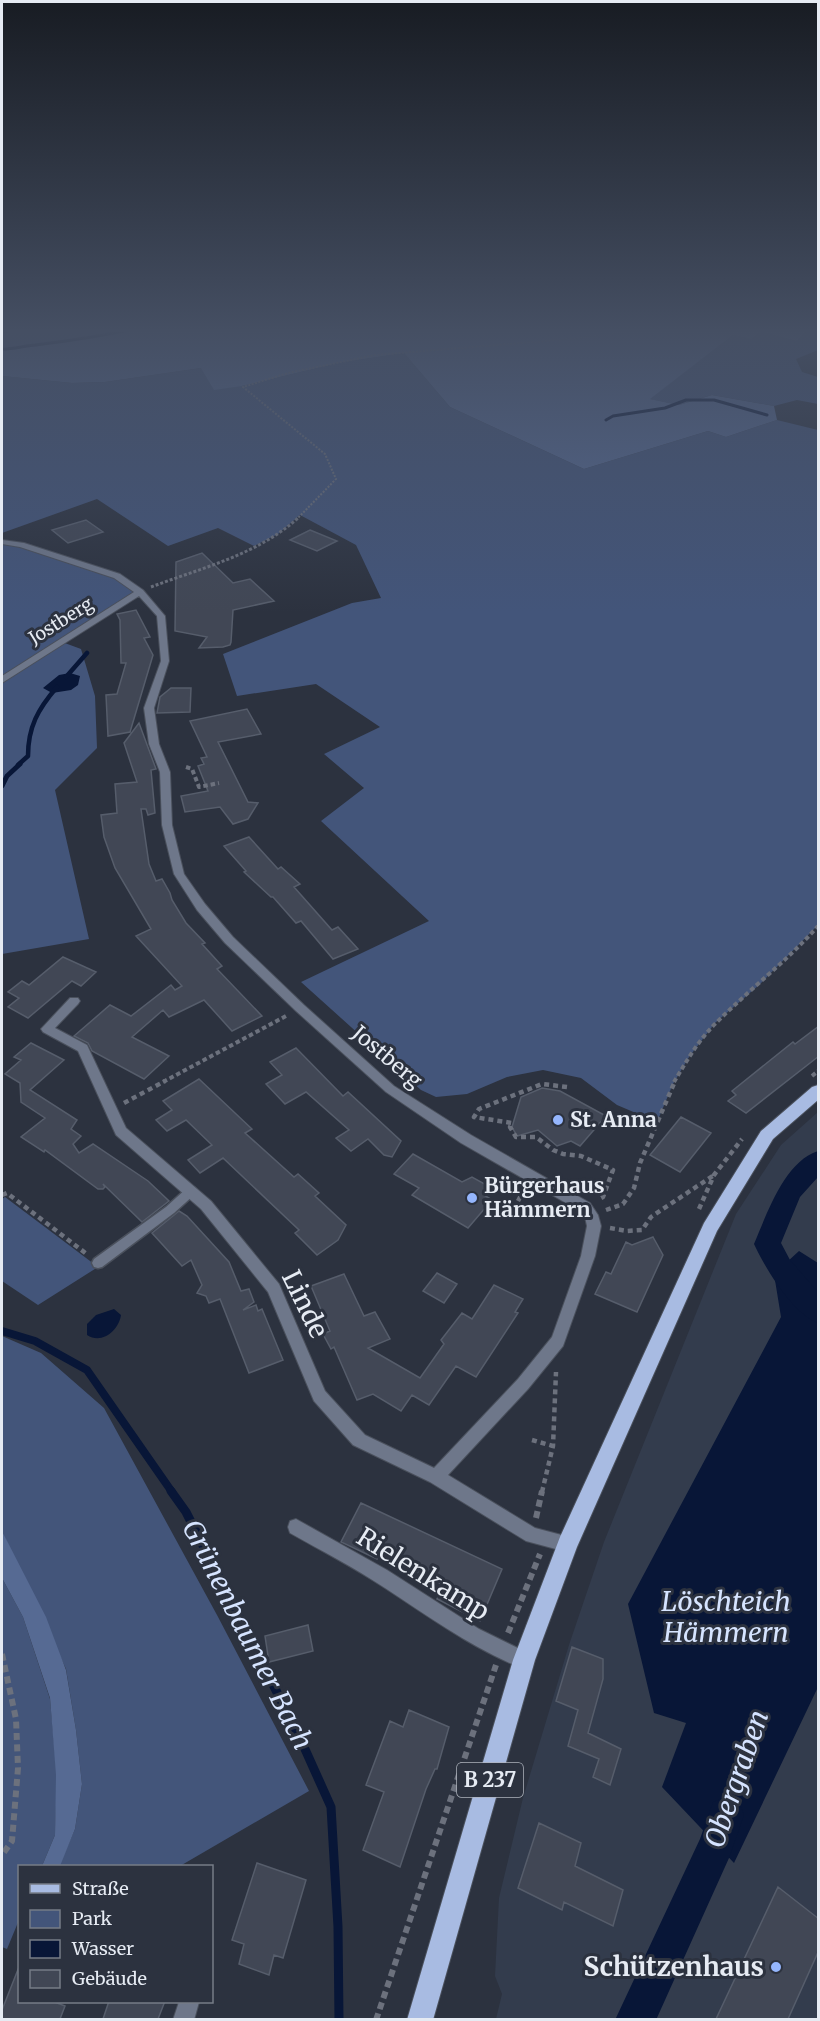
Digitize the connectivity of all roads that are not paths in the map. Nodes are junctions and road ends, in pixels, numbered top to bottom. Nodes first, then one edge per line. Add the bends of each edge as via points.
1 (2, 542) edge
2 (140, 592) junction
3 (2, 680) edge
4 (74, 1001) dead end
5 (819, 1090) edge
6 (191, 1191) junction
7 (98, 1263) road end
8 (436, 1477) junction
9 (296, 1527) dead end
10 (548, 1539) junction
11 (524, 1660) junction
12 (188, 2003) edge
13 (183, 2019) edge
14 (420, 2019) edge

1 - 2 street, Jostberg via 21,544 117,576
2 - 3 street, Jostberg
2 - 8 street, Jostberg via 161,616 165,662 149,708 154,744 165,772 167,825 179,874 201,907 229,940 390,1089 588,1211 594,1226 588,1256 558,1341
4 - 6 street, Linde via 48,1029 82,1047 121,1131
5 - 10 main road, B 237 via 767,1135 711,1228
6 - 7 lane
6 - 8 street, Linde via 274,1288 319,1396 359,1440
8 - 10 street, Linde
9 - 11 street, Rielenkamp via 392,1582 469,1634
10 - 11 main road, B 237
11 - 14 main road, B 237
12 - 13 street

